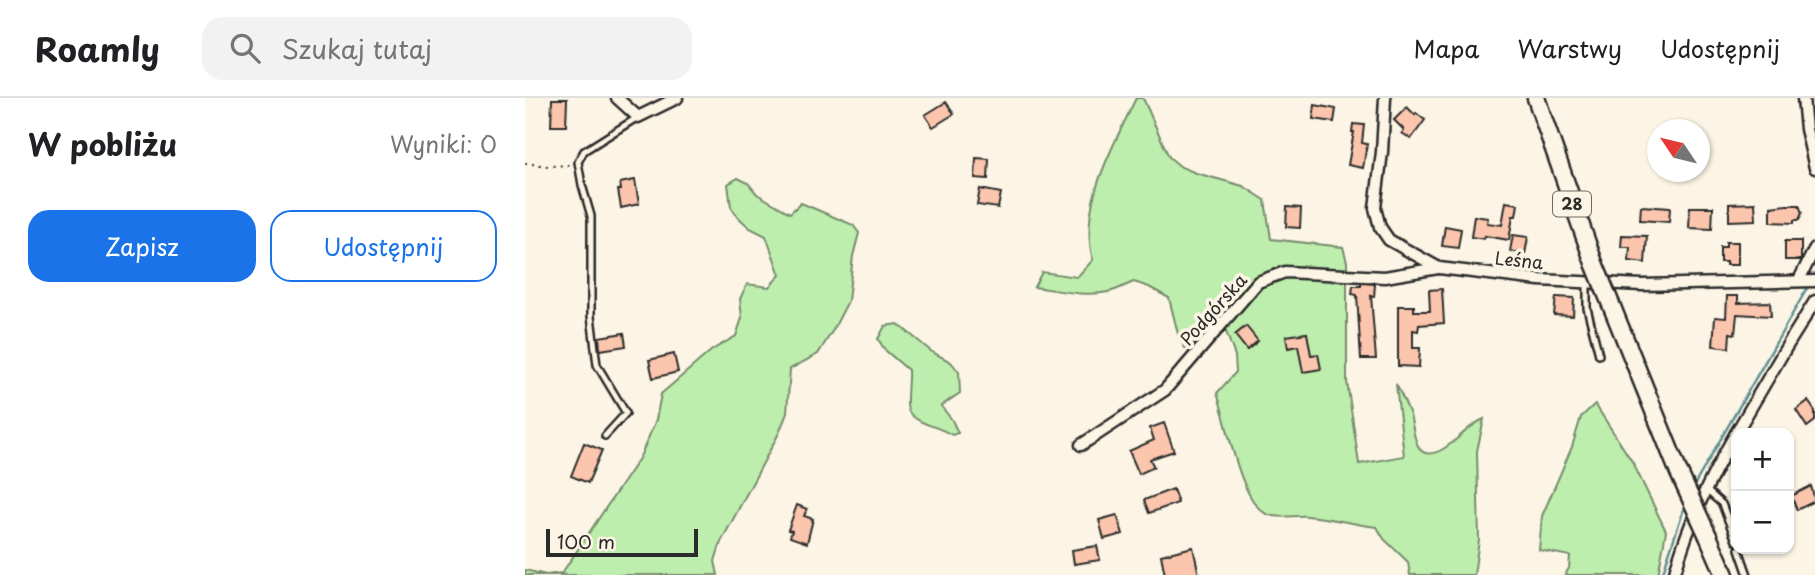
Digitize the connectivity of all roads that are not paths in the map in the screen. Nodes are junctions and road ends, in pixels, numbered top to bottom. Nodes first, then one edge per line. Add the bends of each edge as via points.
1 (617, 98) edge
2 (677, 98) edge
3 (1385, 98) edge
4 (1536, 98) edge
5 (1803, 98) edge
6 (638, 117) junction
7 (1815, 168) edge
8 (1815, 248) edge
9 (1439, 268) junction
10 (1799, 280) junction
11 (1815, 281) edge
12 (1587, 282) junction
13 (1815, 301) edge
14 (1599, 355) dead end
15 (1739, 428) edge
16 (605, 436) dead end
17 (1731, 442) edge
18 (1081, 445) dead end
19 (1705, 489) junction
20 (1731, 528) edge
21 (1741, 554) edge
22 (1674, 575) edge
23 (1725, 575) edge
24 (1748, 575) edge

1 - 6 street
2 - 6 street
3 - 9 street, Leśna via 1375,208 1380,227 1389,240
4 - 23 main road, 28, bridge via 1594,263
5 - 7 street
6 - 16 lane via 584,151 578,162 591,216 591,316 597,365 626,413
8 - 10 street
9 - 12 street, Leśna
9 - 18 street, Podgórska via 1385,277 1285,272 1258,282 1165,390
10 - 11 street, Leśna
10 - 12 street, Leśna via 1642,285
12 - 14 lane via 1587,308
13 - 15 street
17 - 19 street
19 - 20 lane via 1722,504
19 - 22 street
21 - 24 lane

